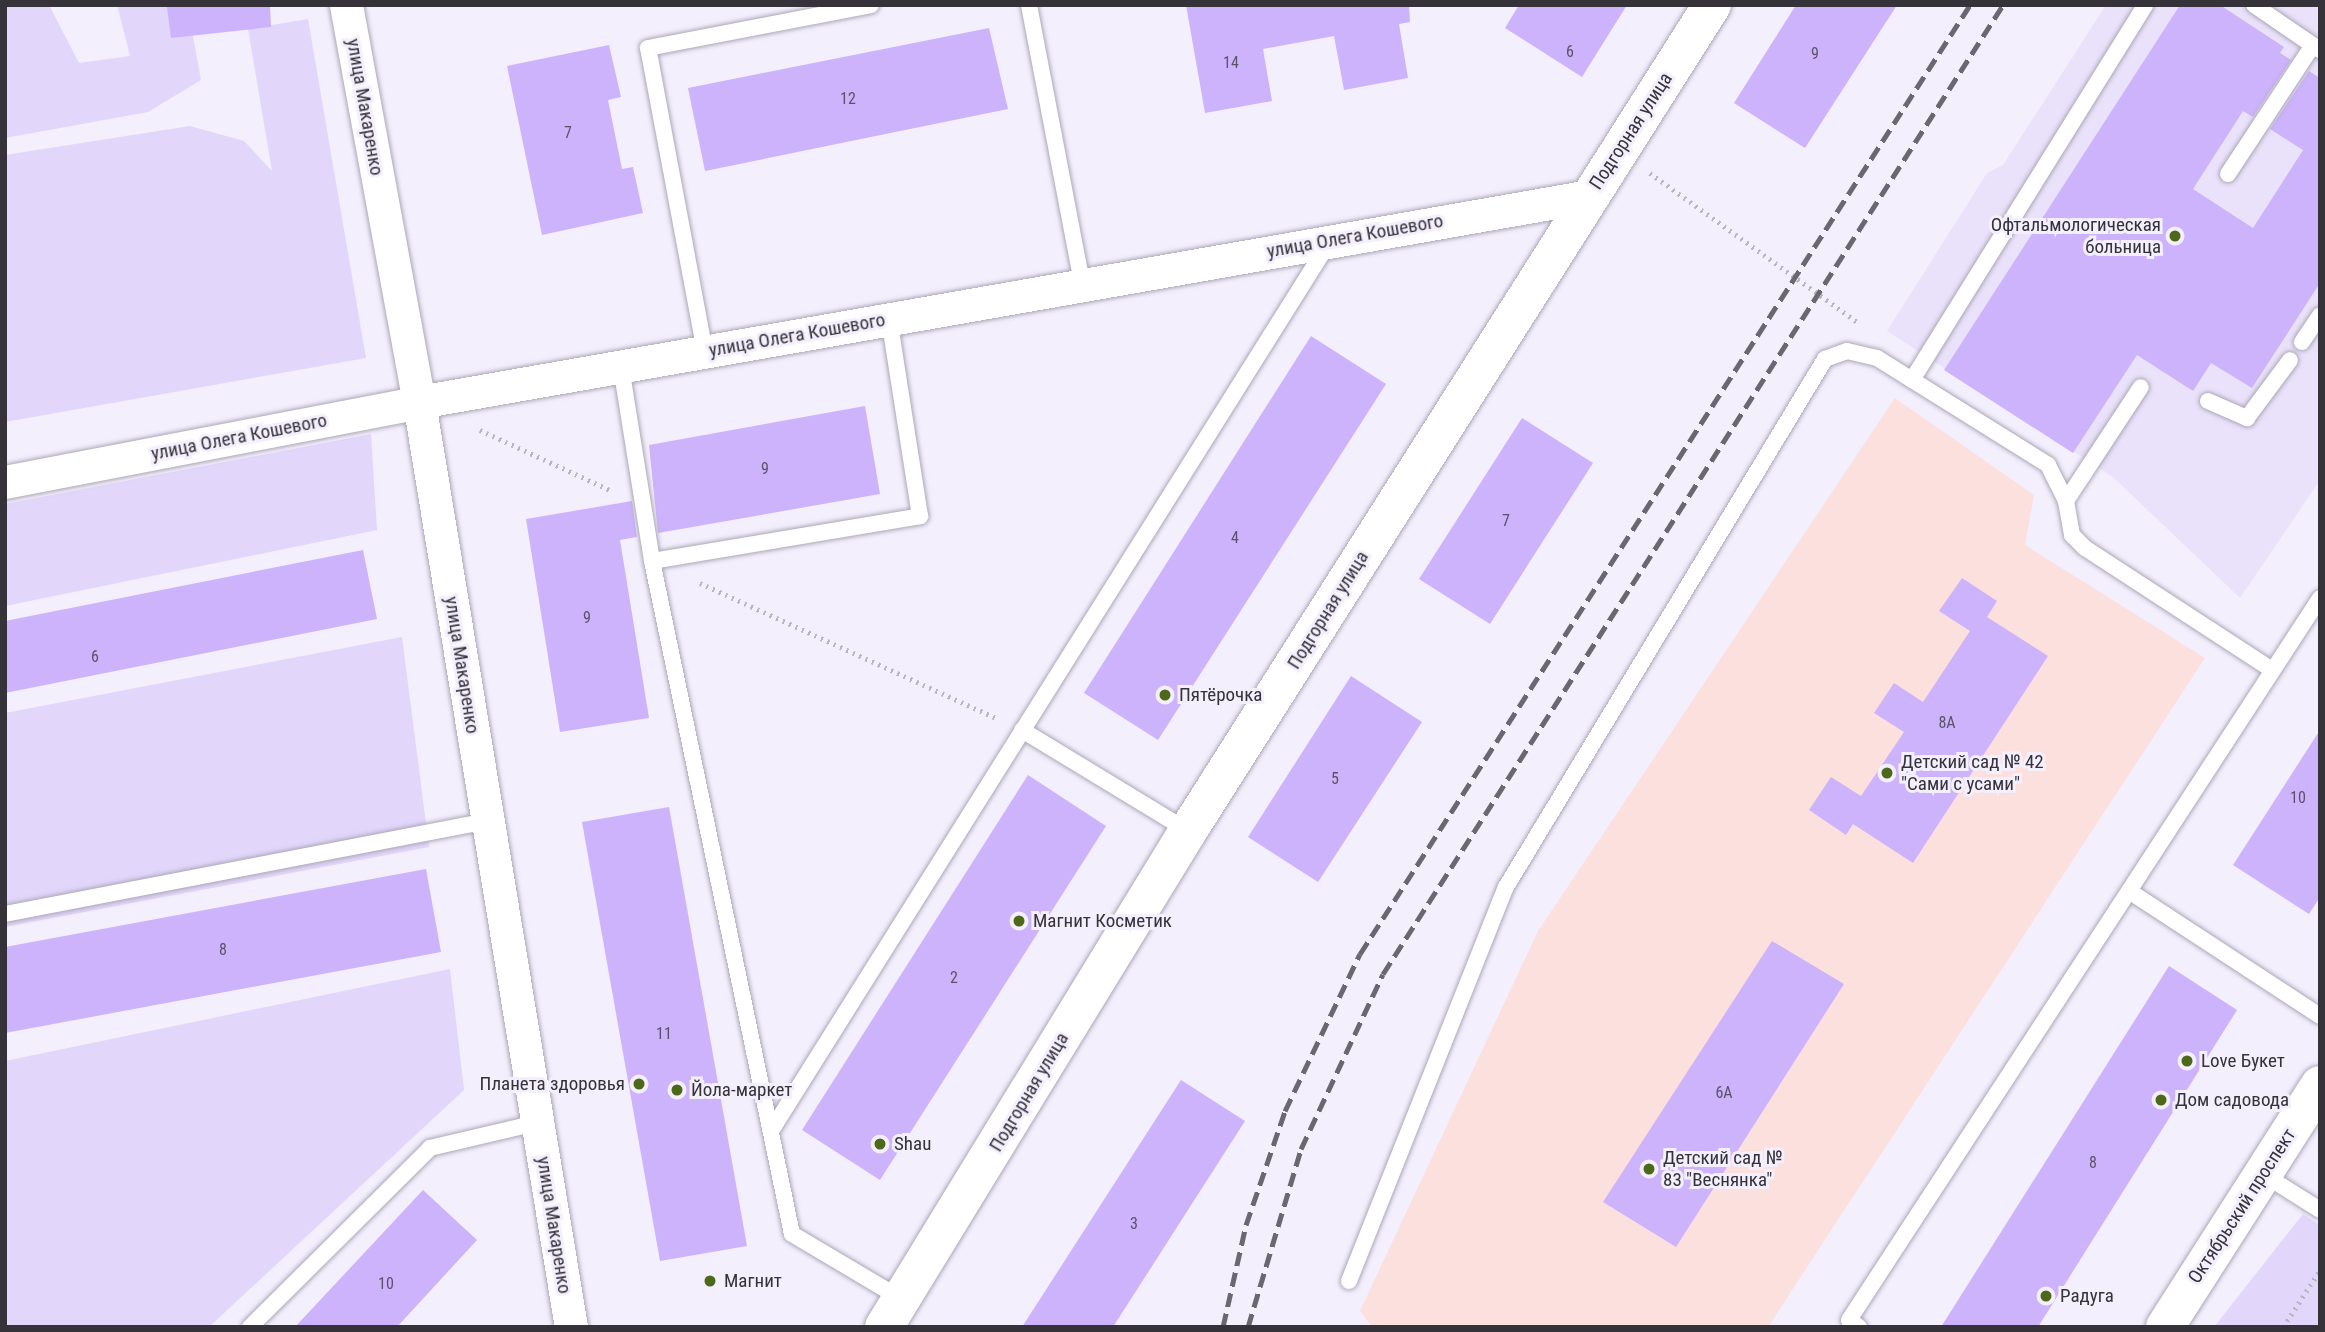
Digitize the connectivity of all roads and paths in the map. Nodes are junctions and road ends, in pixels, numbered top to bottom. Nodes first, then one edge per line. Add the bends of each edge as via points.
1 (346, 5) edge
2 (871, 5) edge
3 (1030, 5) edge
4 (1712, 5) edge
5 (2145, 5) edge
6 (2254, 5) edge
7 (2316, 48) edge
8 (1619, 150) junction
9 (2228, 174) dead end
10 (1590, 196) junction
11 (1331, 239) junction
12 (1082, 284) junction
13 (2320, 315) edge
14 (889, 319) junction
15 (1863, 326) dead end
16 (2302, 342) dead end
17 (705, 352) junction
18 (2290, 360) dead end
19 (621, 367) junction
20 (1912, 380) junction
21 (2141, 387) dead end
22 (2208, 401) dead end
23 (419, 402) junction
24 (5, 482) edge
25 (2066, 501) junction
26 (643, 505) junction
27 (652, 561) junction
28 (2320, 598) edge
29 (2272, 670) junction
30 (1022, 730) junction
31 (488, 821) junction
32 (1188, 831) junction
33 (2129, 891) junction
34 (5, 914) edge
35 (2320, 1016) edge
36 (2320, 1085) edge
37 (537, 1123) junction
38 (771, 1131) junction
39 (2263, 1174) junction
40 (2320, 1210) edge
41 (2320, 1270) edge
42 (1349, 1280) dead end
43 (893, 1313) edge
44 (1851, 1325) edge
45 (250, 1327) edge
46 (571, 1327) edge
47 (2165, 1327) edge
48 (2283, 1327) edge

1 - 23 street, улица Макаренко
2 - 17 lane via 648,48
3 - 12 lane
4 - 8 street, Подгорная улица
5 - 20 lane
6 - 7 lane
7 - 9 lane
8 - 10 street, Подгорная улица
8 - 15 path
10 - 11 street, улица Олега Кошевого
10 - 32 street, Подгорная улица
11 - 12 street, улица Олега Кошевого
11 - 30 lane
12 - 14 street, улица Олега Кошевого
13 - 16 lane
14 - 17 street, улица Олега Кошевого
14 - 27 lane via 920,516
17 - 19 street, улица Олега Кошевого
18 - 22 lane via 2247,418
19 - 23 street, улица Олега Кошевого
19 - 26 lane
20 - 25 lane via 2048,465
20 - 42 lane via 1877,358 1847,351 1825,359 1506,887
21 - 25 lane
23 - 24 street, улица Олега Кошевого
23 - 26 path
23 - 31 street, улица Макаренко
25 - 29 lane via 2072,535 2085,548
26 - 27 lane
27 - 30 path
27 - 38 lane
28 - 29 lane
29 - 33 lane
30 - 32 lane
30 - 38 lane
31 - 34 lane
31 - 37 street, улица Макаренко
32 - 43 street, Подгорная улица
33 - 35 lane
33 - 44 lane
36 - 39 street, Октябрьский проспект
37 - 45 lane via 430,1148
37 - 46 street, улица Макаренко
38 - 43 lane via 792,1234
39 - 40 lane
39 - 47 street, Октябрьский проспект
41 - 48 path

